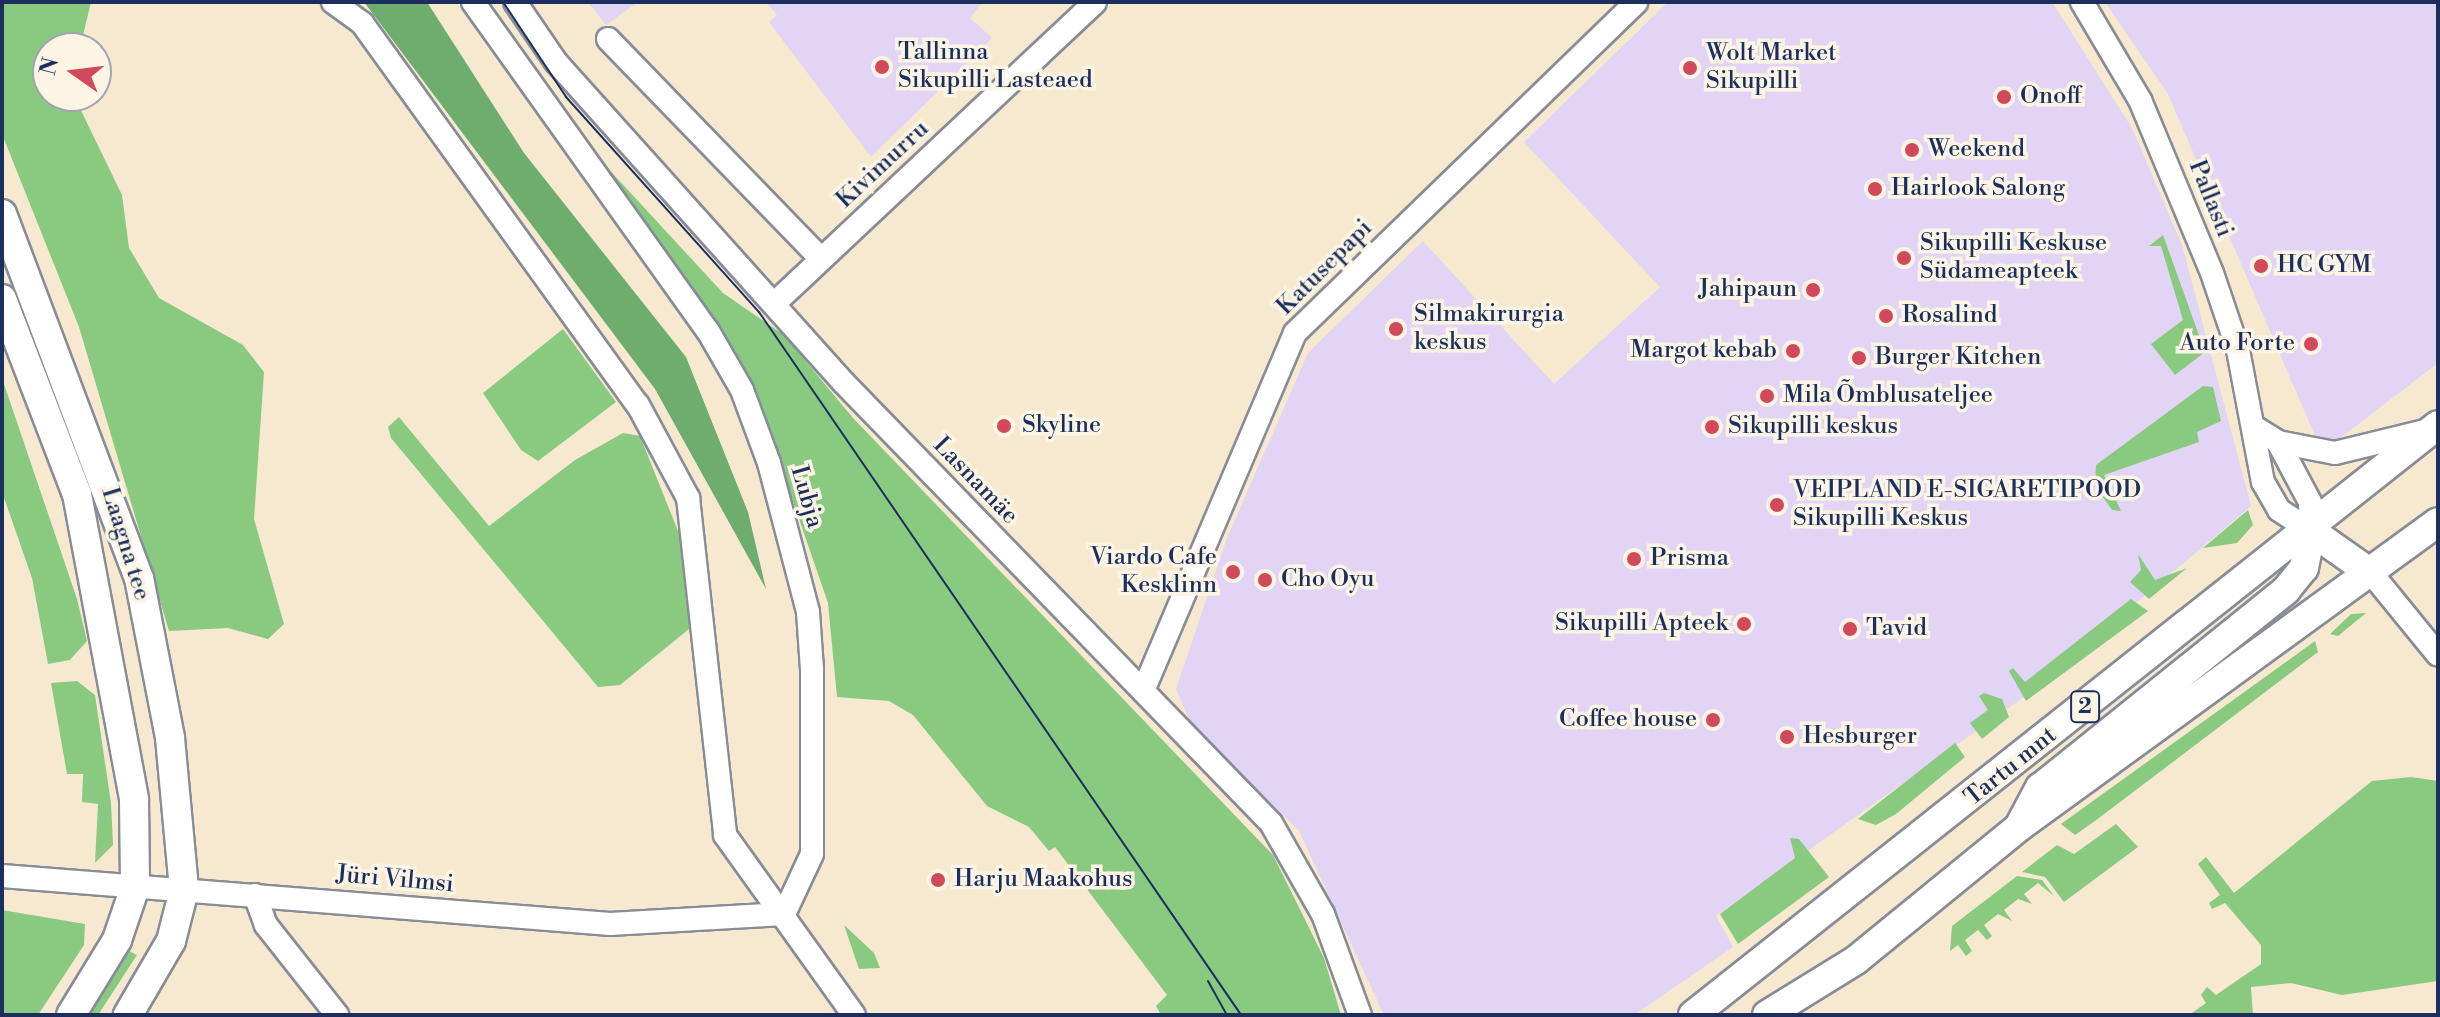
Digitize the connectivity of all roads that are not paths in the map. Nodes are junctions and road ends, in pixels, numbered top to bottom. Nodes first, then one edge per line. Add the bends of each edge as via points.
1 (333, 2) edge
2 (473, 2) edge
3 (515, 2) edge
4 (1095, 2) edge
5 (1636, 2) edge
6 (2082, 2) edge
7 (535, 37) junction
8 (608, 39) dead end
9 (529, 85) junction
10 (2, 214) edge
11 (821, 259) junction
12 (2, 299) edge
13 (777, 301) junction
14 (2436, 427) edge
15 (2256, 428) junction
16 (2278, 442) junction
17 (2438, 503) edge
18 (2438, 522) edge
19 (2311, 531) junction
20 (2410, 541) junction
21 (2372, 574) junction
22 (2438, 655) edge
23 (1143, 691) junction
24 (2019, 827) junction
25 (2, 876) edge
26 (135, 887) junction
27 (184, 890) junction
28 (255, 895) junction
29 (784, 914) junction
30 (71, 1015) edge
31 (128, 1015) edge
32 (337, 1015) edge
33 (854, 1015) edge
34 (1360, 1015) edge
35 (1693, 1015) edge
36 (1767, 1015) edge

1 - 29 street via 362,23 638,405 688,498 704,597 719,813 734,853
2 - 9 street
3 - 7 street, Lasnamäe
4 - 11 street, Kivimurru
5 - 23 street, Katusepapi via 1295,333
6 - 15 street, Pallasti via 2140,100 2189,216 2238,350
7 - 9 street
7 - 13 street, Lasnamäe
8 - 11 street
9 - 29 street, Lubja via 708,331 742,390 769,463 808,612 812,669 812,854
10 - 27 main road, Laagna tee via 139,578 170,738
11 - 13 street, Kivimurru
12 - 26 main road, Laagna tee via 77,494 98,573 134,800
13 - 23 street, Lasnamäe via 844,383
14 - 16 street via 2335,453
14 - 19 main road, Tartu mnt / 2
15 - 16 street
15 - 19 street, Pallasti via 2255,456 2267,492 2279,510
16 - 19 street via 2310,502
17 - 20 main road
18 - 20 main road
19 - 21 main road
19 - 24 main road via 2304,568 2286,590 2040,788
19 - 35 main road, Tartu mnt / 2
20 - 21 main road
21 - 22 street
21 - 24 main road
23 - 34 street, Lasnamäe via 1292,852
24 - 36 main road via 1856,960
25 - 26 street, Jüri Vilmsi
26 - 27 street, Jüri Vilmsi
26 - 30 main road, Laagna tee via 117,940
27 - 28 street, Jüri Vilmsi
27 - 31 main road, Laagna tee via 171,941
28 - 29 street, Jüri Vilmsi via 610,924
28 - 32 street via 266,925
29 - 33 street

